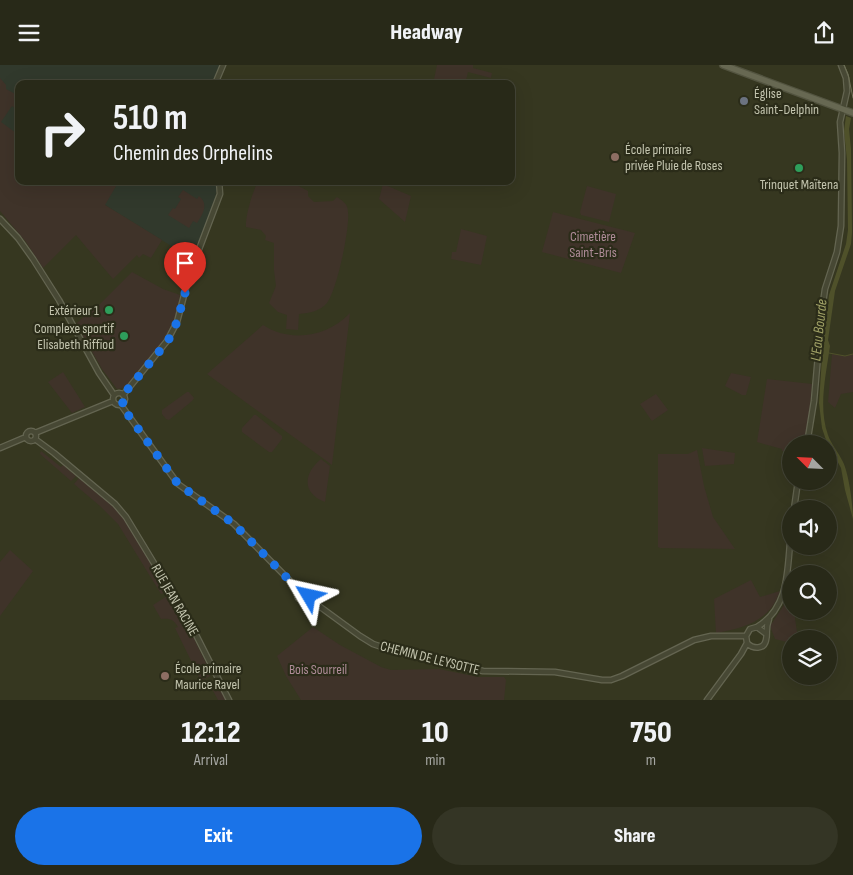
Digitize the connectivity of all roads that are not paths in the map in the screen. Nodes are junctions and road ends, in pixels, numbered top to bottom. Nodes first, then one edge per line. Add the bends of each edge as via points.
1 (223, 65) edge
2 (723, 65) edge
3 (841, 65) edge
4 (217, 80) edge
5 (842, 109) junction
6 (853, 113) edge
7 (219, 185) edge
8 (0, 219) edge
9 (198, 251) junction
10 (187, 284) junction
11 (114, 395) junction
12 (123, 395) junction
13 (113, 401) junction
14 (121, 405) junction
15 (808, 435) edge
16 (35, 436) junction
17 (26, 437) junction
18 (0, 448) edge
19 (789, 555) edge
20 (297, 588) junction
21 (308, 598) junction
22 (769, 618) junction
23 (757, 627) junction
24 (765, 633) junction
25 (746, 637) junction
26 (747, 643) junction
27 (754, 648) junction
28 (741, 654) junction
29 (229, 700) edge
30 (707, 700) edge

1 - 4 street
2 - 5 main road
3 - 5 street via 847,83
5 - 6 main road
5 - 15 street via 841,226 825,292
7 - 9 street via 220,194
8 - 11 street via 33,259
9 - 10 street via 200,257 192,281
9 - 10 street via 191,253 183,278
10 - 12 street via 181,312 168,341
11 - 12 street
11 - 13 street
12 - 14 street
13 - 14 street
13 - 16 street
14 - 20 street via 178,484 234,524
16 - 17 street via 30,441
16 - 17 street via 29,431
16 - 29 street, RUE JEAN RACINE via 115,504 130,523
17 - 18 street
19 - 22 street via 785,589
20 - 21 street via 298,598
20 - 21 street via 308,588
21 - 25 street, CHEMIN DE LEYSOTTE via 342,624 381,647 476,670 611,679 694,640 711,636
22 - 23 street
22 - 24 street
23 - 24 street
23 - 25 street via 750,629
24 - 27 street via 764,645
25 - 26 street
26 - 27 street
26 - 28 street
27 - 28 street
28 - 30 street

